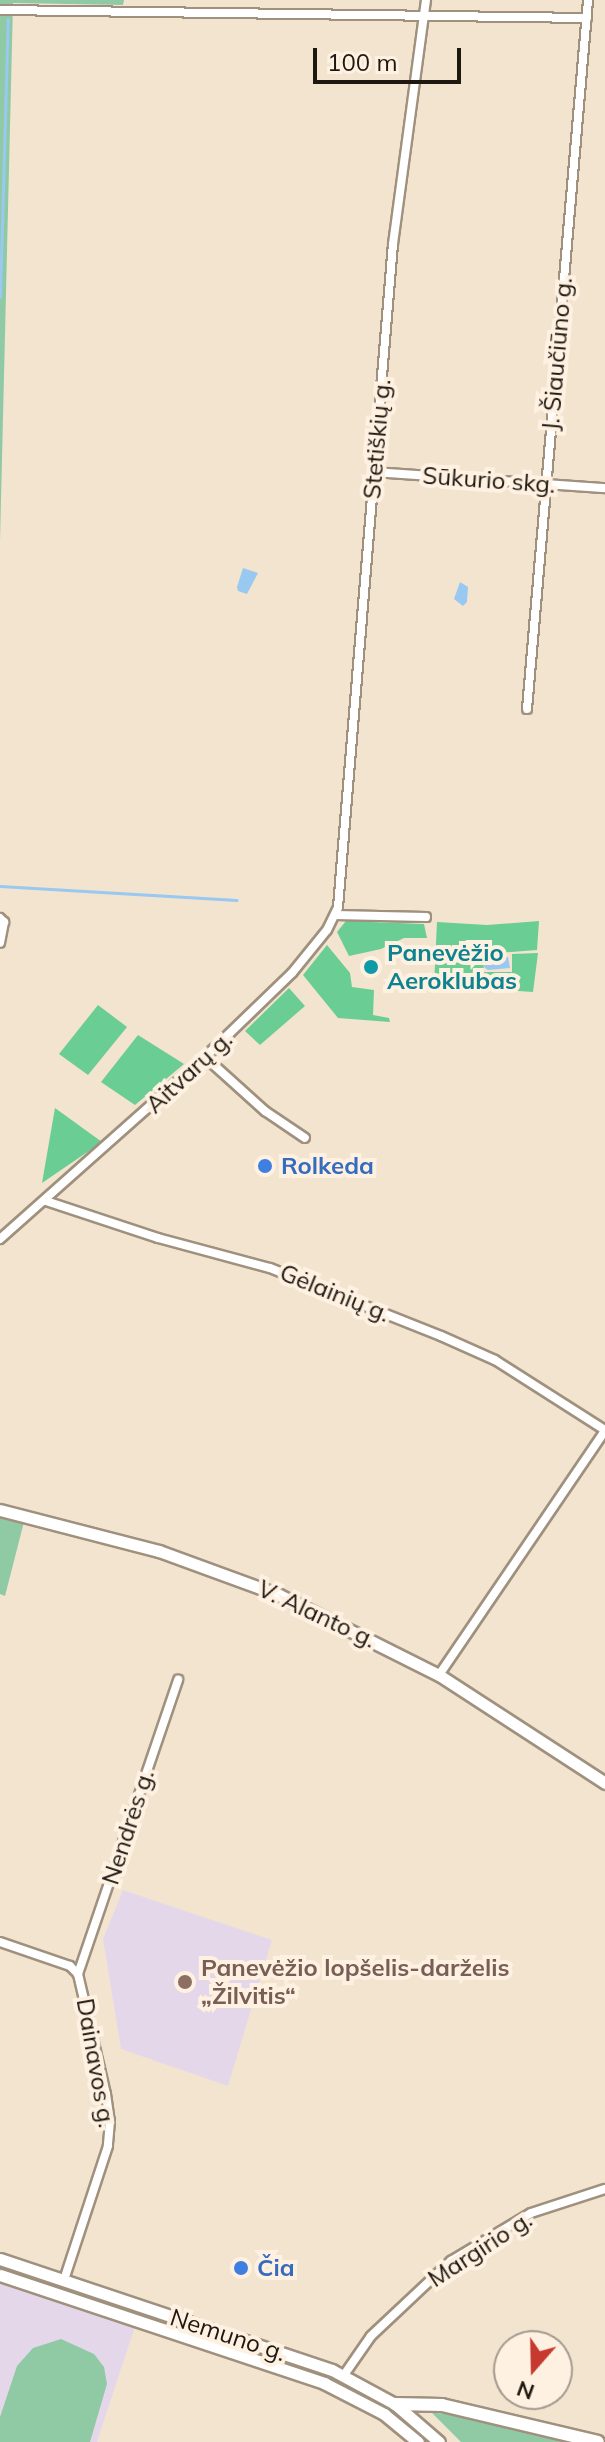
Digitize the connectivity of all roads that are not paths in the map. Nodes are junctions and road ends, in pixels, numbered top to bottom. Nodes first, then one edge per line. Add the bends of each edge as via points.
1 (252, 0) edge
2 (426, 0) edge
3 (588, 0) edge
4 (0, 10) edge
5 (253, 11) junction
6 (424, 16) junction
7 (587, 18) junction
8 (374, 472) junction
9 (546, 485) junction
10 (605, 488) edge
11 (527, 709) dead end
12 (342, 879) joint
13 (335, 915) junction
14 (426, 917) dead end
15 (0, 918) edge
16 (0, 943) edge
17 (205, 1057) junction
18 (305, 1138) dead end
19 (46, 1201) junction
20 (0, 1239) edge
21 (605, 1430) edge
22 (0, 1510) edge
23 (439, 1675) junction
24 (178, 1680) dead end
25 (605, 1783) edge
26 (0, 1942) edge
27 (78, 1974) junction
28 (605, 2189) edge
29 (0, 2259) edge
30 (0, 2275) edge
31 (64, 2280) junction
32 (344, 2375) junction
33 (395, 2404) junction
34 (418, 2442) edge
35 (439, 2442) edge
36 (598, 2442) edge

1 - 5 street
2 - 6 street, Stetiškių g.
3 - 7 street, J. Šiaučiūno g.
4 - 5 street
5 - 6 street
6 - 7 street
6 - 8 street, Stetiškių g. via 393,244
7 - 9 street, J. Šiaučiūno g.
8 - 9 street, Sūkurio skg.
8 - 12 street, Stetiškių g.
9 - 10 street, Sūkurio skg.
9 - 11 street, J. Šiaučiūno g.
12 - 13 street, Aitvarų g.
13 - 14 street
13 - 17 street, Aitvarų g. via 292,973
15 - 16 street
17 - 18 street via 265,1111
17 - 19 street, Aitvarų g.
19 - 20 street, Aitvarų g.
19 - 21 street, Gėlainių g. via 270,1268 441,1336 495,1360
21 - 23 street
22 - 23 main road, V. Alanto g. via 94,1531 228,1575 342,1624
23 - 25 main road, V. Alanto g.
24 - 27 street, Nendrės g.
26 - 27 street, Dainavos g. via 70,1966
27 - 31 street, Dainavos g. via 110,2134
28 - 32 street, Margirio g. via 531,2213 451,2261 355,2353
29 - 31 main road, Nemuno g.
30 - 34 main road, Nemuno g. via 324,2383 384,2414
31 - 32 main road, Nemuno g.
32 - 33 main road, Nemuno g.
33 - 35 main road, Nemuno g.
33 - 36 main road via 442,2405

